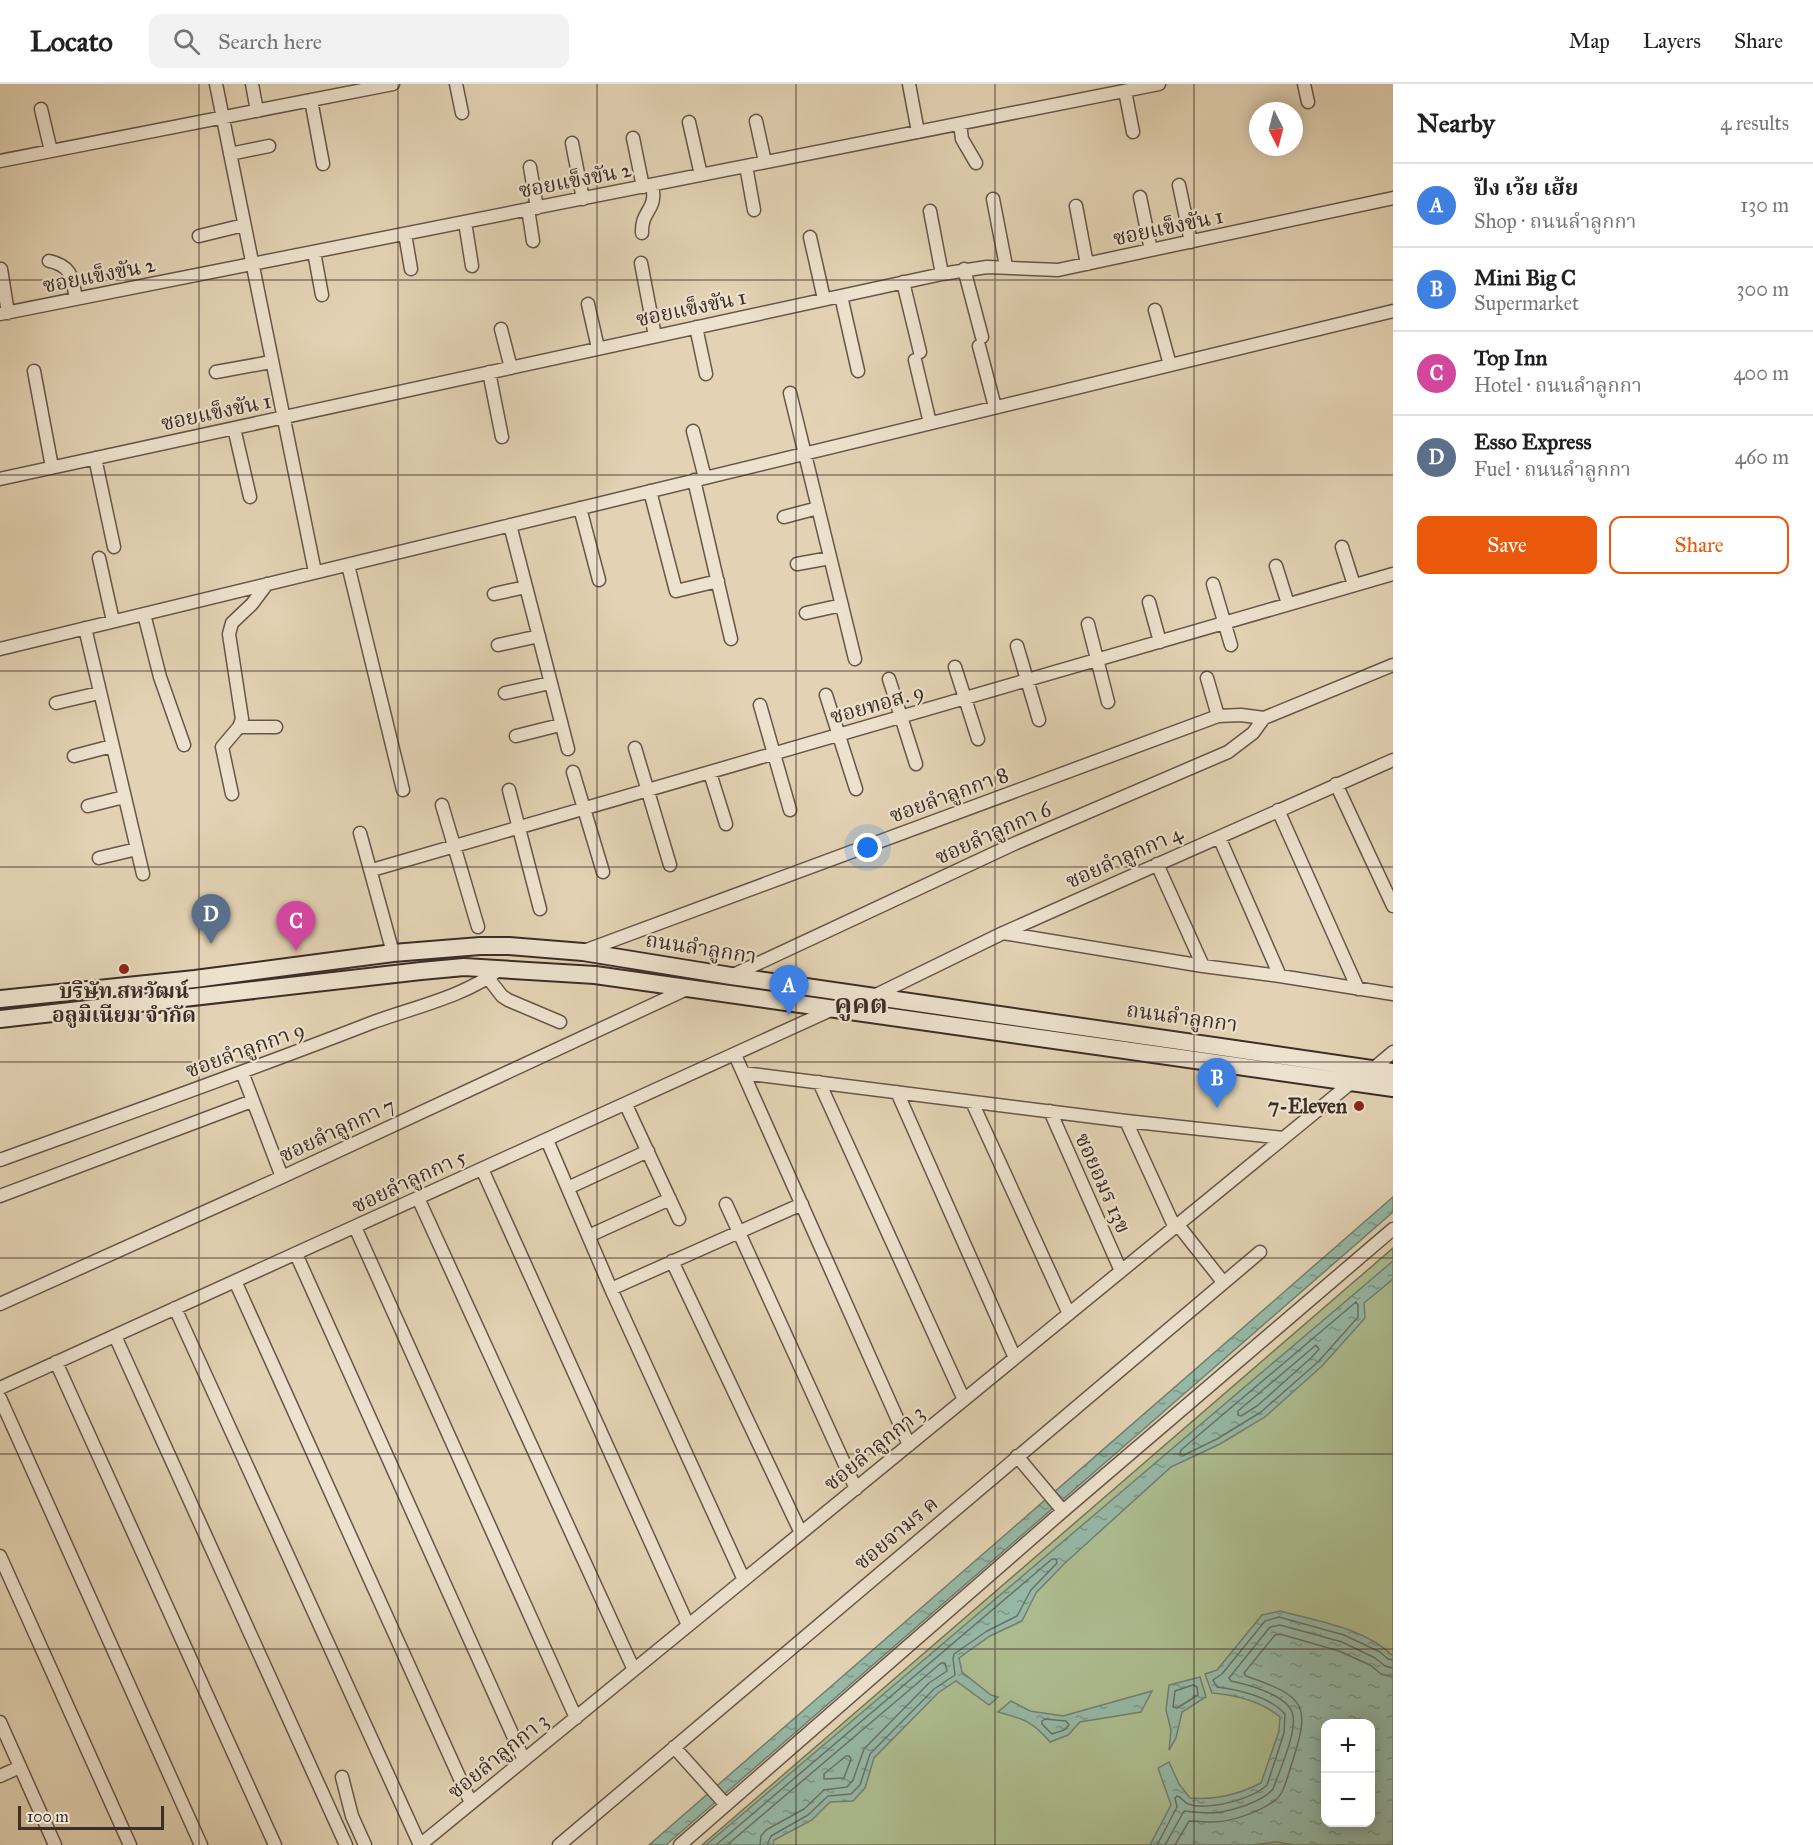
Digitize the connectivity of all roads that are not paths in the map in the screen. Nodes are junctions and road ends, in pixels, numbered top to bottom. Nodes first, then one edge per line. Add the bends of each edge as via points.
1 (216, 84) edge
2 (252, 84) edge
3 (393, 84) edge
4 (456, 84) edge
5 (909, 84) edge
6 (1158, 84) edge
7 (1304, 84) edge
8 (1125, 91) junction
9 (311, 100) junction
10 (1308, 102) dead end
11 (42, 109) dead end
12 (257, 111) junction
13 (462, 113) dead end
14 (222, 117) junction
15 (756, 121) dead end
16 (689, 122) dead end
17 (960, 124) junction
18 (918, 132) junction
19 (1133, 132) dead end
20 (633, 138) dead end
21 (572, 143) dead end
22 (269, 146) dead end
23 (51, 151) junction
24 (230, 154) junction
25 (0, 161) edge
26 (765, 162) junction
27 (976, 163) dead end
28 (323, 164) dead end
29 (746, 166) junction
30 (530, 167) dead end
31 (701, 175) junction
32 (1179, 185) dead end
33 (647, 186) junction
34 (1140, 197) dead end
35 (583, 198) junction
36 (1393, 198) edge
37 (993, 199) dead end
38 (1076, 206) dead end
39 (533, 208) junction
40 (754, 210) dead end
41 (930, 212) dead end
42 (465, 222) junction
43 (244, 225) junction
44 (642, 233) dead end
45 (405, 234) junction
46 (199, 236) dead end
47 (810, 237) dead end
48 (533, 241) dead end
49 (1191, 242) junction
50 (1151, 250) junction
51 (314, 252) junction
52 (50, 261) dead end
53 (641, 263) dead end
54 (252, 264) junction
55 (1087, 264) junction
56 (472, 266) dead end
57 (1006, 266) junction
58 (1, 269) edge
59 (411, 269) dead end
60 (964, 269) junction
61 (942, 274) junction
62 (903, 282) junction
63 (322, 295) dead end
64 (841, 296) junction
65 (76, 299) junction
66 (824, 299) junction
67 (588, 304) dead end
68 (1155, 310) dead end
69 (1393, 310) edge
70 (4, 314) edge
71 (696, 327) junction
72 (501, 329) dead end
73 (655, 336) junction
74 (598, 348) junction
75 (272, 362) junction
76 (1170, 365) junction
77 (511, 368) junction
78 (34, 371) dead end
79 (858, 371) dead end
80 (216, 372) dead end
81 (489, 372) junction
82 (706, 374) dead end
83 (790, 393) dead end
84 (995, 407) junction
85 (283, 417) junction
86 (930, 423) junction
87 (234, 428) junction
88 (693, 431) dead end
89 (502, 437) dead end
90 (804, 454) junction
91 (95, 458) junction
92 (52, 467) junction
93 (0, 479) edge
94 (700, 479) junction
95 (650, 491) junction
96 (250, 497) dead end
97 (580, 508) junction
98 (818, 508) junction
99 (784, 517) dead end
100 (510, 525) junction
101 (114, 547) dead end
102 (1342, 547) dead end
103 (99, 558) dead end
104 (830, 558) junction
105 (348, 564) junction
106 (797, 564) dead end
107 (1276, 566) dead end
108 (315, 573) junction
109 (1393, 574) edge
110 (599, 580) dead end
111 (718, 581) junction
112 (267, 584) junction
113 (1213, 584) dead end
114 (1354, 585) junction
115 (526, 587) junction
116 (494, 594) dead end
117 (1149, 602) dead end
118 (1288, 604) junction
119 (842, 606) junction
120 (806, 613) dead end
121 (144, 614) junction
122 (113, 621) junction
123 (1225, 622) junction
124 (1088, 624) dead end
125 (85, 628) junction
126 (539, 636) junction
127 (731, 639) dead end
128 (1160, 642) junction
129 (498, 645) dead end
130 (1231, 645) dead end
131 (1017, 646) dead end
132 (0, 649) edge
133 (855, 659) dead end
134 (1096, 660) junction
135 (1393, 665) edge
136 (955, 667) dead end
137 (1207, 678) dead end
138 (889, 679) dead end
139 (1026, 681) junction
140 (550, 683) junction
141 (99, 693) junction
142 (505, 693) dead end
143 (826, 695) dead end
144 (966, 699) junction
145 (1108, 702) dead end
146 (56, 703) dead end
147 (760, 705) dead end
148 (1218, 716) junction
149 (902, 717) junction
150 (1264, 718) junction
151 (1039, 720) dead end
152 (561, 725) junction
153 (276, 727) dead end
154 (239, 728) junction
155 (839, 735) junction
156 (516, 736) dead end
157 (978, 739) dead end
158 (184, 745) dead end
159 (112, 747) junction
160 (635, 748) dead end
161 (568, 749) dead end
162 (774, 754) junction
163 (74, 756) dead end
164 (1393, 760) edge
165 (916, 764) dead end
166 (573, 772) dead end
167 (710, 773) junction
168 (1336, 784) junction
169 (856, 789) dead end
170 (403, 790) dead end
171 (509, 790) dead end
172 (648, 791) junction
173 (232, 794) dead end
174 (124, 797) junction
175 (442, 805) dead end
176 (88, 806) dead end
177 (584, 809) junction
178 (790, 810) dead end
179 (1278, 810) junction
180 (726, 824) dead end
181 (520, 828) junction
182 (360, 833) dead end
183 (1219, 837) junction
184 (453, 846) junction
185 (137, 849) junction
186 (99, 858) dead end
187 (1157, 864) junction
188 (670, 866) dead end
189 (372, 870) junction
190 (603, 872) dead end
191 (143, 874) dead end
192 (1393, 906) edge
193 (540, 909) dead end
194 (478, 927) dead end
195 (1003, 933) junction
196 (583, 952) junction
197 (393, 953) junction
198 (313, 964) junction
199 (1203, 966) junction
200 (494, 973) junction
201 (731, 976) junction
202 (1280, 976) junction
203 (317, 983) junction
204 (688, 988) junction
205 (1358, 989) junction
206 (1393, 994) edge
207 (874, 996) junction
208 (0, 999) edge
209 (833, 1009) junction
210 (0, 1019) edge
211 (560, 1022) dead end
212 (1393, 1052) edge
213 (735, 1055) junction
214 (1374, 1068) junction
215 (242, 1072) junction
216 (1393, 1072) edge
217 (742, 1073) junction
218 (819, 1082) junction
219 (1352, 1082) junction
220 (1393, 1088) edge
221 (897, 1092) junction
222 (252, 1101) junction
223 (972, 1102) junction
224 (626, 1105) junction
225 (1050, 1111) junction
226 (1126, 1121) junction
227 (1283, 1138) junction
228 (546, 1140) junction
229 (648, 1151) junction
230 (0, 1160) edge
231 (482, 1169) junction
232 (282, 1177) junction
233 (572, 1186) dead end
234 (0, 1196) edge
235 (418, 1198) junction
236 (670, 1199) junction
237 (726, 1204) dead end
238 (802, 1204) junction
239 (679, 1219) dead end
240 (1177, 1226) junction
241 (355, 1227) junction
242 (1393, 1229) edge
243 (740, 1230) junction
244 (595, 1233) dead end
245 (1260, 1252) dead end
246 (296, 1254) junction
247 (672, 1261) junction
248 (1121, 1271) junction
249 (235, 1281) junction
250 (1223, 1282) junction
251 (611, 1289) junction
252 (0, 1304) edge
253 (175, 1308) junction
254 (1069, 1314) junction
255 (115, 1336) junction
256 (1015, 1358) junction
257 (56, 1362) junction
258 (0, 1388) edge
259 (0, 1398) edge
260 (964, 1400) junction
261 (909, 1445) junction
262 (1017, 1456) junction
263 (856, 1489) junction
264 (1056, 1502) junction
265 (801, 1533) junction
266 (0, 1556) edge
267 (744, 1580) junction
268 (688, 1625) junction
269 (634, 1670) junction
270 (576, 1718) junction
271 (0, 1722) edge
272 (674, 1747) junction
273 (524, 1760) junction
274 (20, 1767) junction
275 (0, 1776) edge
276 (342, 1777) dead end
277 (723, 1801) junction
278 (471, 1803) junction
279 (54, 1844) edge
280 (130, 1845) edge
281 (201, 1845) edge
282 (274, 1845) edge
283 (346, 1845) edge
284 (364, 1845) edge
285 (420, 1845) edge
286 (558, 1845) edge
287 (680, 1845) edge

1 - 14 street
2 - 12 street
3 - 9 street
4 - 13 street
5 - 18 street
6 - 8 street, ซอยแข็งขัน 2
7 - 10 street
8 - 17 street, ซอยแข็งขัน 2
8 - 19 street
9 - 12 street
9 - 28 street
11 - 23 street
12 - 14 street
14 - 23 street
14 - 24 street
15 - 26 street
16 - 31 street
17 - 18 street, ซอยแข็งขัน 2
17 - 27 street via 962,139
18 - 26 street, ซอยแข็งขัน 2
20 - 33 street
21 - 35 street
22 - 24 street
23 - 25 street
24 - 43 street
26 - 29 street, ซอยแข็งขัน 2
29 - 31 street, ซอยแข็งขัน 2
29 - 40 street
30 - 39 street
31 - 33 street, ซอยแข็งขัน 2
32 - 49 street
33 - 35 street, ซอยแข็งขัน 2
33 - 44 street via 654,199 644,216
34 - 50 street
35 - 39 street, ซอยแข็งขัน 2
36 - 49 street, ซอยแข็งขัน 1
37 - 57 street
38 - 55 street
39 - 42 street, ซอยแข็งขัน 2
39 - 48 street
41 - 61 street
42 - 45 street, ซอยแข็งขัน 2
42 - 56 street
43 - 46 street
43 - 54 street
45 - 51 street, ซอยแข็งขัน 2
45 - 59 street
47 - 66 street
49 - 50 street, ซอยแข็งขัน 1
50 - 55 street, ซอยแข็งขัน 1
51 - 54 street, ซอยแข็งขัน 2
51 - 63 street
52 - 65 street via 71,274
53 - 73 street
54 - 65 street, ซอยแข็งขัน 2
54 - 75 street
55 - 57 street, ซอยแข็งขัน 1 via 1058,270
57 - 60 street, ซอยแข็งขัน 1
58 - 70 street
60 - 61 street, ซอยแข็งขัน 1
60 - 84 street
61 - 62 street, ซอยแข็งขัน 1
62 - 64 street, ซอยแข็งขัน 1
62 - 86 street
64 - 66 street, ซอยแข็งขัน 1
64 - 79 street
65 - 70 street, ซอยแข็งขัน 2
66 - 71 street, ซอยแข็งขัน 1
67 - 74 street
68 - 76 street
69 - 76 street
71 - 73 street, ซอยแข็งขัน 1
71 - 82 street
72 - 77 street
73 - 74 street, ซอยแข็งขัน 1
74 - 77 street, ซอยแข็งขัน 1
75 - 80 street
75 - 85 street
76 - 84 street
77 - 81 street, ซอยแข็งขัน 1
78 - 92 street
81 - 85 street, ซอยแข็งขัน 1
81 - 89 street
83 - 90 street
84 - 86 street
85 - 87 street, ซอยแข็งขัน 1
85 - 108 street
86 - 90 street
87 - 91 street, ซอยแข็งขัน 1
87 - 96 street
88 - 94 street
90 - 94 street
90 - 98 street
91 - 92 street, ซอยแข็งขัน 1
91 - 101 street
92 - 93 street, ซอยแข็งขัน 1
94 - 95 street
94 - 111 street
95 - 97 street
95 - 111 street via 676,591
97 - 100 street
97 - 110 street
98 - 99 street
98 - 104 street
100 - 105 street
100 - 115 street
102 - 114 street
103 - 122 street
104 - 106 street
104 - 119 street
105 - 108 street
105 - 170 street
107 - 118 street
108 - 112 street
109 - 114 street, ซอยทอส. 9
111 - 127 street
112 - 121 street
112 - 154 street via 232,622 229,634 242,706
113 - 123 street
114 - 118 street, ซอยทอส. 9
115 - 116 street
115 - 126 street
117 - 128 street
118 - 123 street, ซอยทอส. 9
119 - 120 street
119 - 133 street
121 - 122 street
121 - 158 street via 160,677
122 - 125 street
123 - 128 street, ซอยทอส. 9
123 - 130 street
124 - 134 street
125 - 132 street
125 - 141 street
126 - 129 street
126 - 140 street
128 - 134 street, ซอยทอส. 9
131 - 139 street
134 - 139 street, ซอยทอส. 9
134 - 145 street
135 - 150 street
136 - 144 street
137 - 148 street
138 - 149 street
139 - 144 street, ซอยทอส. 9
139 - 151 street
140 - 142 street
140 - 152 street
141 - 146 street
141 - 159 street
143 - 155 street
144 - 149 street, ซอยทอส. 9
144 - 157 street
147 - 162 street
148 - 150 street, ซอยลำลูกกา 8
148 - 196 street, ซอยลำลูกกา 8
149 - 155 street, ซอยทอส. 9
149 - 165 street
150 - 201 street, ซอยลำลูกกา 6 via 1228,752 1016,843
152 - 156 street
152 - 161 street
153 - 154 street
154 - 173 street via 222,747
155 - 162 street, ซอยทอส. 9
155 - 169 street
159 - 163 street
159 - 174 street
160 - 172 street
162 - 167 street, ซอยทอส. 9
162 - 178 street
164 - 168 street, ซอยลำลูกกา 4
166 - 177 street
167 - 172 street, ซอยทอส. 9
167 - 180 street
168 - 179 street, ซอยลำลูกกา 4
168 - 192 street
171 - 181 street
172 - 177 street, ซอยทอส. 9
172 - 188 street
174 - 176 street
174 - 185 street
175 - 184 street
177 - 181 street, ซอยทอส. 9
177 - 190 street
179 - 183 street, ซอยลำลูกกา 4
179 - 205 street
181 - 184 street, ซอยทอส. 9
181 - 193 street
182 - 189 street
183 - 187 street, ซอยลำลูกกา 4
183 - 202 street
184 - 189 street, ซอยทอส. 9
184 - 194 street
185 - 186 street
185 - 191 street
187 - 195 street, ซอยลำลูกกา 4
187 - 199 street
189 - 197 street
195 - 199 street
195 - 207 street, ซอยลำลูกกา 4
196 - 197 main road, ถนนลำลูกกา via 480,946
196 - 201 main road, ถนนลำลูกกา
197 - 198 main road, ถนนลำลูกกา
198 - 203 main road
198 - 208 main road, ถนนลำลูกกา
199 - 202 street
200 - 203 main road, ถนนลำลูกกา via 464,967
200 - 204 main road, ถนนลำลูกกา via 595,975
200 - 211 street via 502,996
200 - 215 street, ซอยลำลูกกา 9 via 468,989
201 - 207 main road, ถนนลำลูกกา
202 - 205 street
203 - 210 main road, ถนนลำลูกกา
204 - 209 main road, ถนนลำลูกกา
204 - 232 street, ซอยลำลูกกา 7
205 - 206 street
207 - 214 main road, ถนนลำลูกกา
209 - 213 street, ซอยลำลูกกา 5
209 - 219 main road, ถนนลำลูกกา
212 - 214 street
213 - 217 street
213 - 224 street, ซอยลำลูกกา 5
214 - 216 main road, ถนนลำลูกกา
215 - 222 street
215 - 230 street, ซอยลำลูกกา 9
217 - 218 street
217 - 238 street
218 - 221 street
218 - 260 street
219 - 220 main road, ถนนลำลูกกา
219 - 227 street, ซอยลำลูกกา 3
221 - 223 street
221 - 256 street
222 - 232 street
222 - 234 street
223 - 225 street
223 - 254 street
224 - 228 street, ซอยลำลูกกา 5
224 - 229 street
225 - 226 street
225 - 248 street, ซอยอมร 13ข
226 - 227 street
226 - 240 street
227 - 240 street, ซอยลำลูกกา 3
228 - 231 street, ซอยลำลูกกา 5
228 - 251 street
229 - 233 street
229 - 236 street
231 - 235 street, ซอยลำลูกกา 5
231 - 268 street
232 - 252 street, ซอยลำลูกกา 7
235 - 241 street, ซอยลำลูกกา 5
235 - 269 street
236 - 239 street
236 - 244 street
237 - 243 street
238 - 243 street
238 - 261 street
240 - 248 street, ซอยลำลูกกา 3
240 - 250 street
241 - 246 street, ซอยลำลูกกา 5
241 - 270 street
242 - 264 street
243 - 247 street
243 - 263 street
245 - 250 street, ซอยจามร ค
246 - 249 street, ซอยลำลูกกา 5
246 - 273 street
247 - 251 street
247 - 265 street
248 - 254 street, ซอยลำลูกกา 3
249 - 253 street, ซอยลำลูกกา 5
249 - 278 street
250 - 262 street, ซอยจามร ค
251 - 267 street
253 - 255 street, ซอยลำลูกกา 5
253 - 285 street
254 - 256 street, ซอยลำลูกกา 3
255 - 257 street, ซอยลำลูกกา 5
255 - 283 street
256 - 260 street, ซอยลำลูกกา 3
257 - 258 street, ซอยลำลูกกา 5
257 - 282 street
259 - 281 street
260 - 261 street, ซอยลำลูกกา 3
261 - 263 street, ซอยลำลูกกา 3
262 - 264 street
262 - 272 street, ซอยจามร ค
263 - 265 street, ซอยลำลูกกา 3
264 - 277 street
265 - 267 street, ซอยลำลูกกา 3
266 - 280 street
267 - 268 street, ซอยลำลูกกา 3
268 - 269 street, ซอยลำลูกกา 3
269 - 270 street, ซอยลำลูกกา 3
270 - 273 street, ซอยลำลูกกา 3
271 - 274 street
272 - 277 street
272 - 286 street, ซอยจามร ค
273 - 278 street, ซอยลำลูกกา 3
274 - 275 street
274 - 279 street
276 - 284 street
277 - 287 street
278 - 285 street, ซอยลำลูกกา 3

